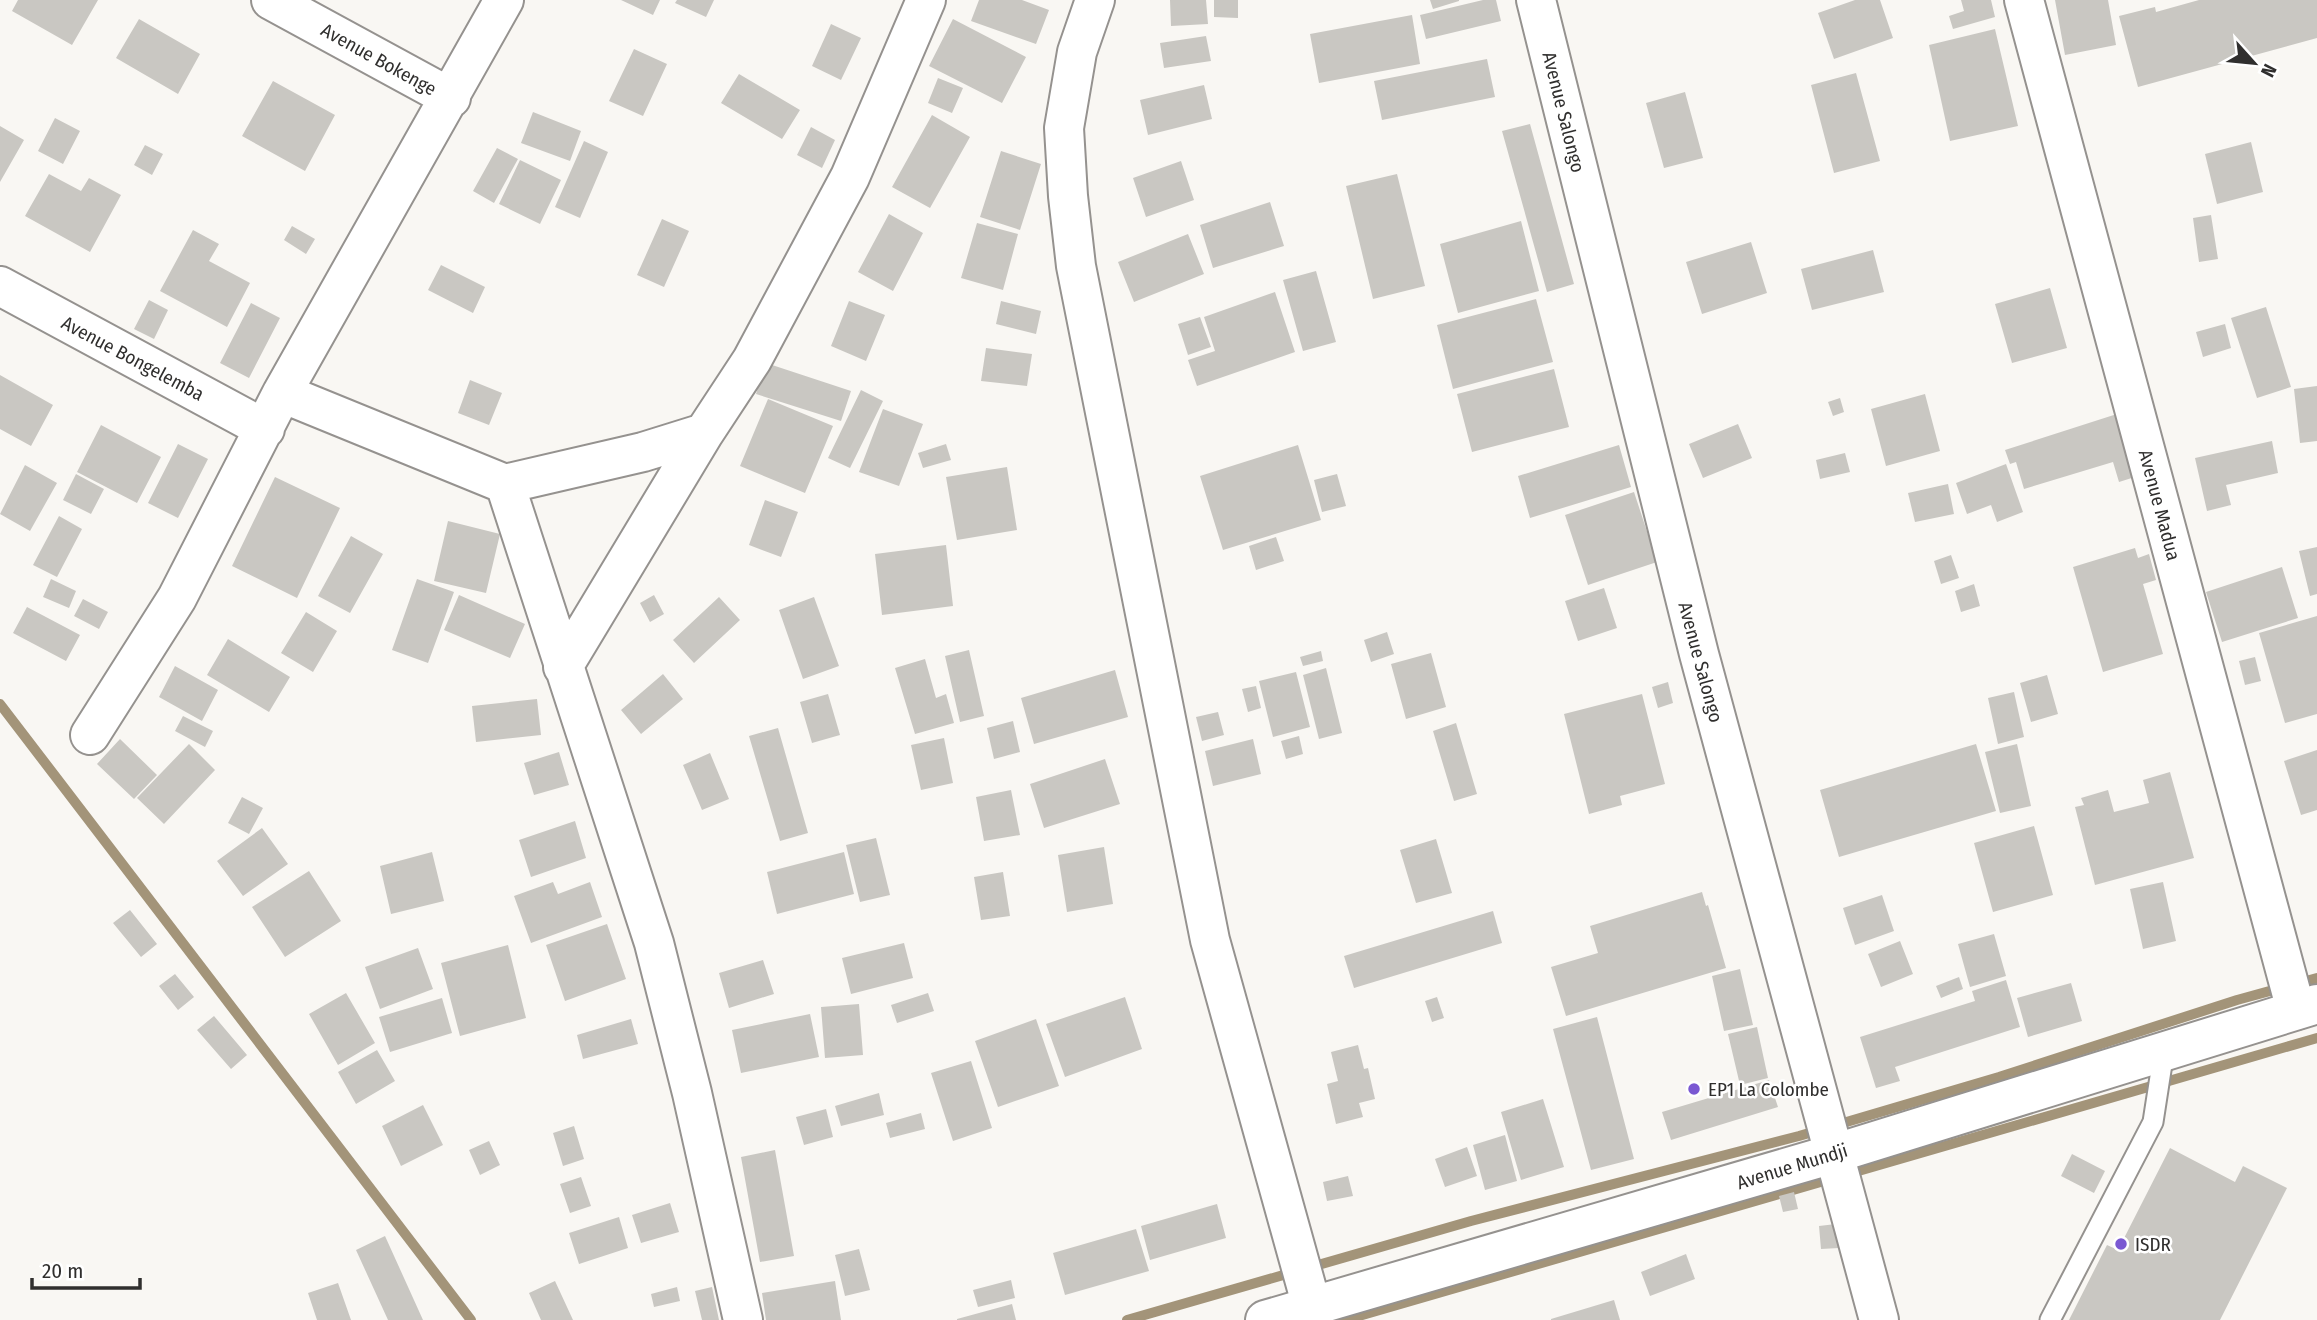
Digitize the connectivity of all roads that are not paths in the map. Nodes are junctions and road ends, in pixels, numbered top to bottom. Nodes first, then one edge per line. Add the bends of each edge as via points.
1 (271, 0) edge
2 (504, 0) edge
3 (926, 0) edge
4 (1095, 0) edge
5 (1536, 0) edge
6 (2024, 0) edge
7 (451, 98) junction
8 (0, 286) edge
9 (282, 393) junction
10 (265, 429) junction
11 (704, 433) junction
12 (505, 484) junction
13 (564, 667) junction
14 (90, 735) dead end
15 (2306, 1007) edge
16 (2164, 1051) junction
17 (1833, 1154) junction
18 (1312, 1307) junction
19 (743, 1320) edge
20 (1265, 1320) edge
21 (1880, 1320) edge
22 (2050, 1320) edge

1 - 7 street, Avenue Bokenge
2 - 7 street
3 - 11 street via 850,177 752,360
4 - 18 street via 1077,52 1064,128 1076,266 1210,940
5 - 17 street, Avenue Salongo via 1699,654
6 - 15 street, Avenue Madua
7 - 9 street
8 - 10 street, Avenue Bongelemba
9 - 10 street
9 - 12 street
10 - 14 street via 177,598
11 - 12 street
11 - 13 street
12 - 13 street
13 - 19 street via 654,943
15 - 16 street, Avenue Mundji
16 - 17 street, Avenue Mundji
16 - 22 lane via 2153,1122
17 - 18 street, Avenue Mundji
17 - 21 street, Avenue Salongo
18 - 20 street, Avenue Mundji

